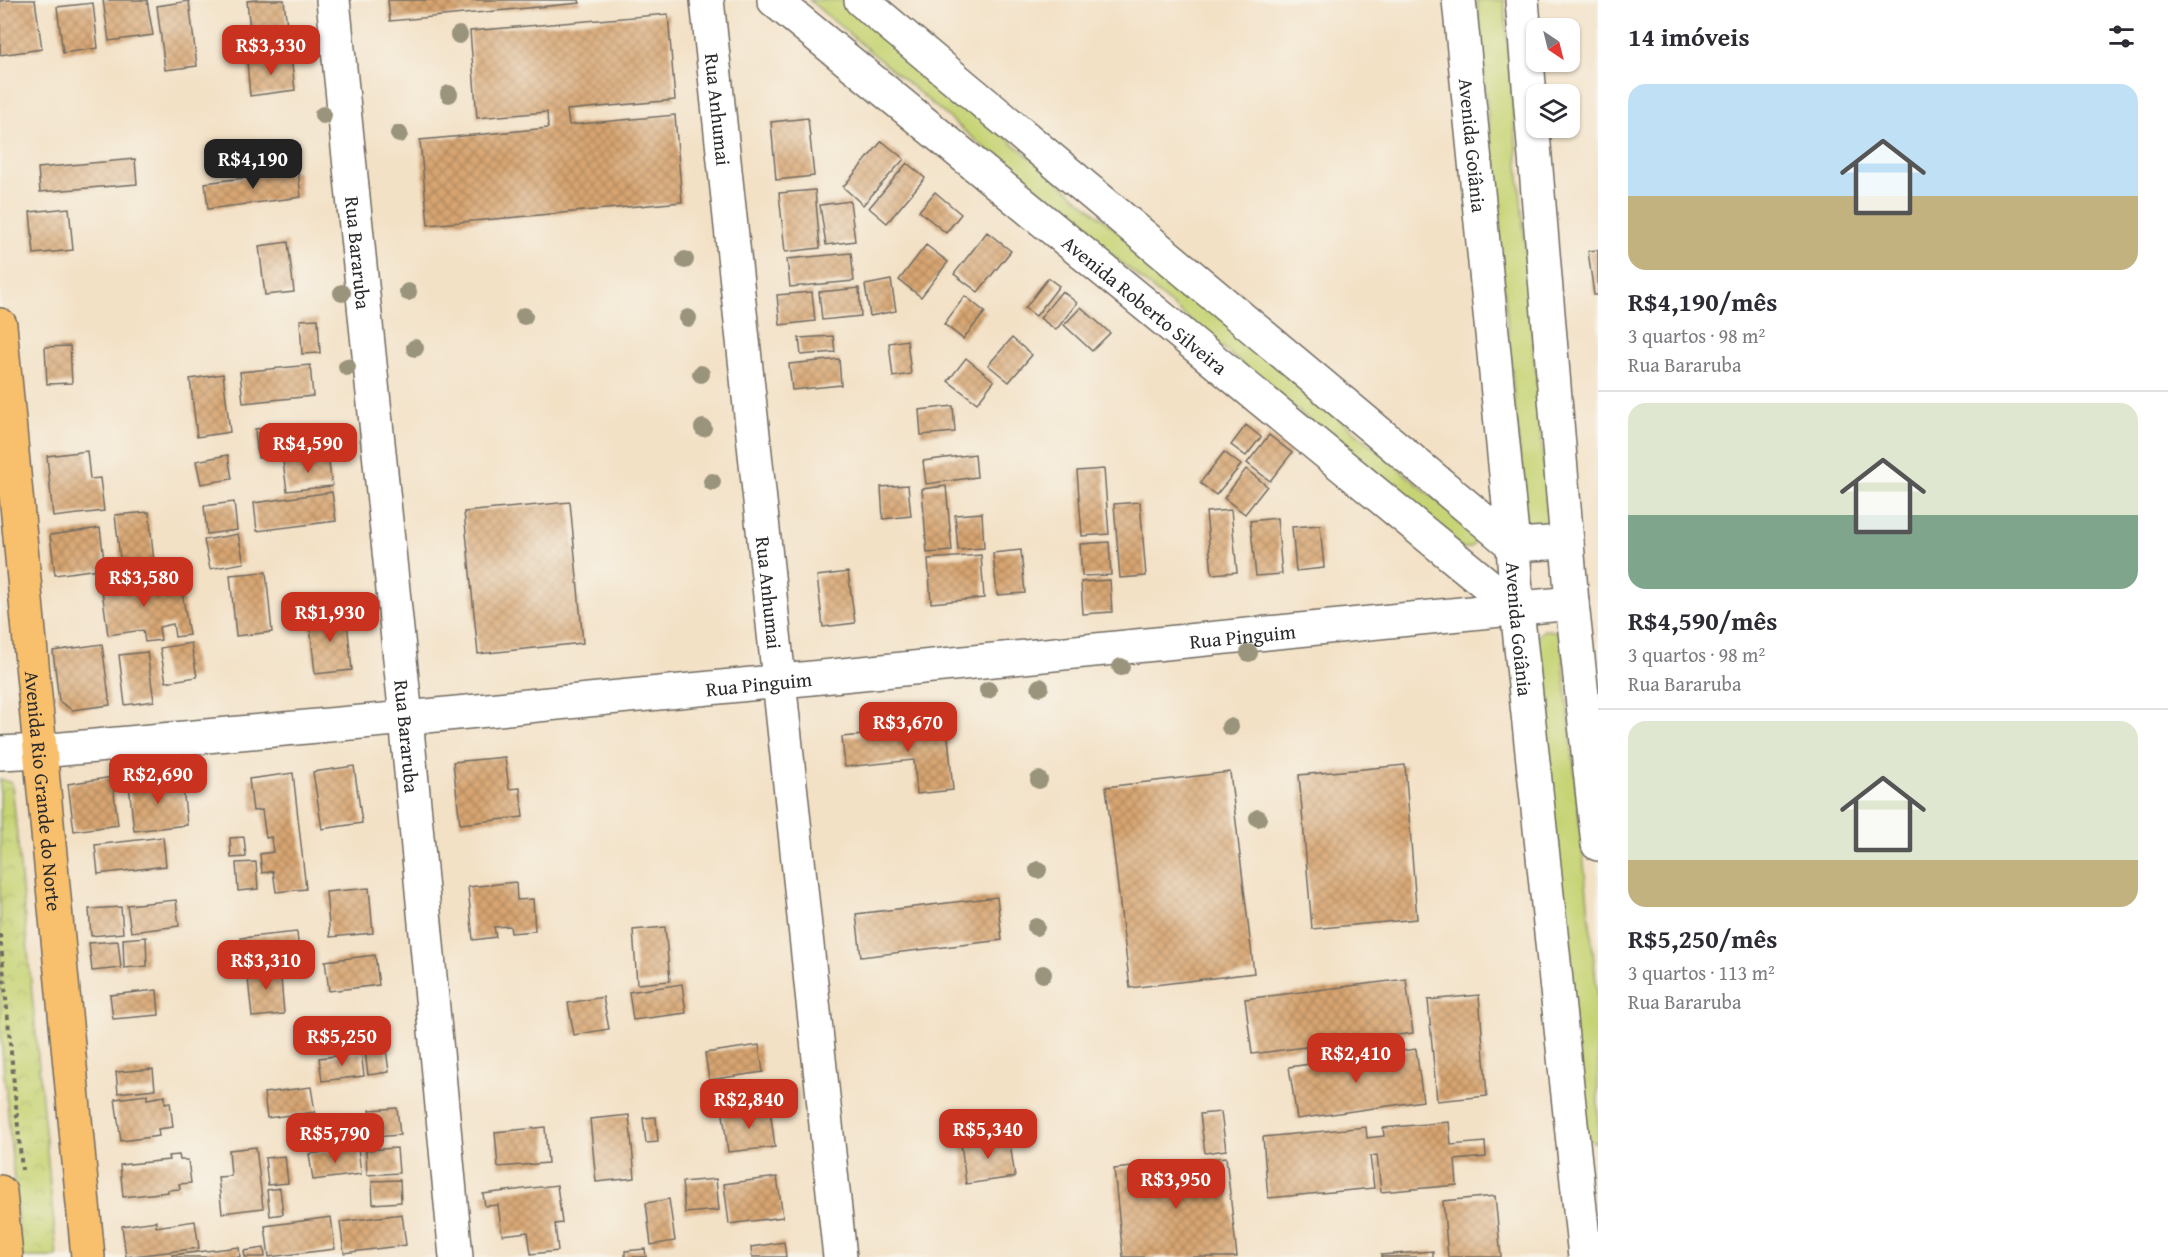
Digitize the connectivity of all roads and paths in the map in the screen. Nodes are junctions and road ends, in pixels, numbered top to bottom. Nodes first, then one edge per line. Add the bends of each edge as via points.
1 (333, 0) edge
2 (707, 0) edge
3 (774, 0) edge
4 (861, 0) edge
5 (1459, 0) edge
6 (1522, 0) edge
7 (0, 325) edge
8 (1567, 542) junction
9 (1513, 545) junction
10 (1572, 603) junction
11 (1517, 609) junction
12 (780, 680) junction
13 (406, 718) junction
14 (40, 751) junction
15 (0, 753) edge
16 (1598, 844) edge
17 (0, 934) edge
18 (12, 1184) edge
19 (1591, 1188) edge
20 (6, 1257) edge
21 (88, 1257) edge
22 (456, 1257) edge
23 (840, 1257) edge
24 (1585, 1257) edge

1 - 13 street, Rua Bararuba
2 - 12 street, Rua Anhumai
3 - 11 street, Avenida Roberto Silveira
4 - 9 street
5 - 9 street, Avenida Goiânia
6 - 8 street
7 - 14 main road, Avenida Rio Grande do Norte
8 - 9 street
8 - 10 street
9 - 11 street, Avenida Goiânia
10 - 11 street, Rua Pinguim
10 - 16 street
11 - 12 street, Rua Pinguim
11 - 19 street, Avenida Goiânia
12 - 13 street, Rua Pinguim
12 - 23 street, Rua Anhumai
13 - 14 street, Rua Pinguim
13 - 22 street, Rua Bararuba
14 - 15 street, Rua Pinguim
14 - 21 main road, Avenida Rio Grande do Norte
17 - 18 path
18 - 20 main road
19 - 24 street, Avenida Goiânia

